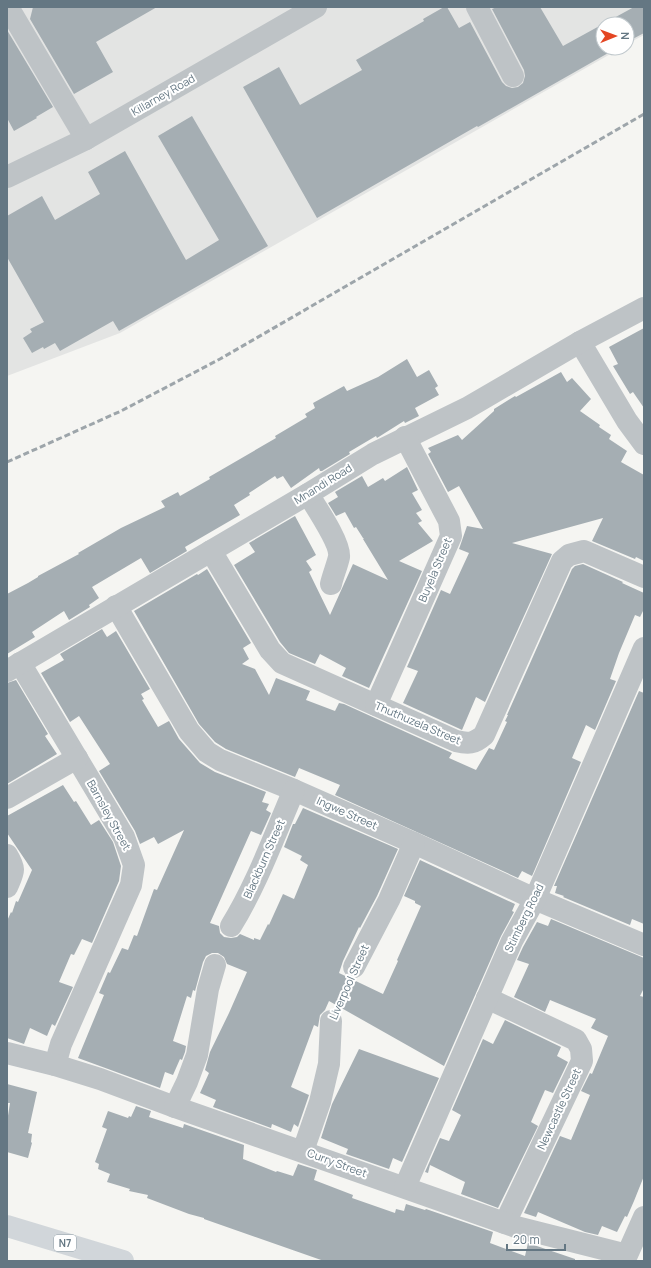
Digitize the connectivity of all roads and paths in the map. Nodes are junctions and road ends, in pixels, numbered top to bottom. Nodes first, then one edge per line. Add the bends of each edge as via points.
1 (8, 7) edge
2 (316, 7) edge
3 (477, 7) edge
4 (513, 76) dead end
5 (86, 139) junction
6 (7, 177) edge
7 (644, 308) edge
8 (580, 342) junction
9 (635, 417) edge
10 (405, 437) junction
11 (644, 444) edge
12 (308, 494) junction
13 (211, 551) junction
14 (644, 577) edge
15 (331, 584) dead end
16 (116, 606) junction
17 (644, 648) edge
18 (13, 667) edge
19 (376, 705) junction
20 (77, 758) junction
21 (294, 790) junction
22 (7, 798) edge
23 (414, 843) junction
24 (7, 855) edge
25 (7, 887) edge
26 (535, 899) junction
27 (231, 926) dead end
28 (644, 945) edge
29 (215, 965) dead end
30 (354, 967) joint
31 (487, 998) junction
32 (331, 1021) joint
33 (7, 1053) edge
34 (55, 1065) junction
35 (176, 1107) junction
36 (303, 1151) junction
37 (405, 1187) junction
38 (644, 1216) edge
39 (505, 1223) junction
40 (7, 1226) edge
41 (123, 1261) edge

1 - 5 street
2 - 5 street, Killarney Road
3 - 4 street
5 - 6 street, Killarney Road
7 - 8 street, Mnandi Road
8 - 9 street
8 - 10 street, Mnandi Road via 467,408
9 - 11 street
10 - 12 street, Mnandi Road via 372,454
10 - 19 street, Buyela Street via 449,521 451,536
12 - 13 street, Mnandi Road
12 - 15 street via 339,552
13 - 16 street, Mnandi Road
13 - 19 street, Thuthuzela Street via 277,658 287,666
14 - 19 street, Thuthuzela Street via 584,551 569,555 562,561 484,735 478,741 465,744 456,741
16 - 18 street, Mnandi Road
16 - 21 street, Ingwe Street via 199,744 220,760
17 - 26 street, Stimberg Road
18 - 20 street, Barnsley Street
20 - 22 street
20 - 34 street, Barnsley Street via 124,837 134,865 131,885 61,1044
21 - 23 street, Ingwe Street
21 - 27 street, Blackburn Street via 253,886
23 - 26 street, Ingwe Street
23 - 30 street, Liverpool Street via 389,900
24 - 25 street via 14,871
26 - 28 street, Ingwe Street
26 - 31 street, Stimberg Road via 512,941
29 - 35 street via 208,989 198,1055
30 - 32 path, Liverpool Street
31 - 37 street, Stimberg Road
31 - 39 street, Newcastle Street via 576,1040 582,1054 582,1061
32 - 36 street, Liverpool Street via 329,1064 320,1102
33 - 34 street, Curry Street
34 - 35 street, Curry Street via 100,1078
35 - 36 street, Curry Street
36 - 37 street, Curry Street
37 - 39 street, Curry Street
38 - 39 street, Curry Street via 627,1255
40 - 41 highway, N7

